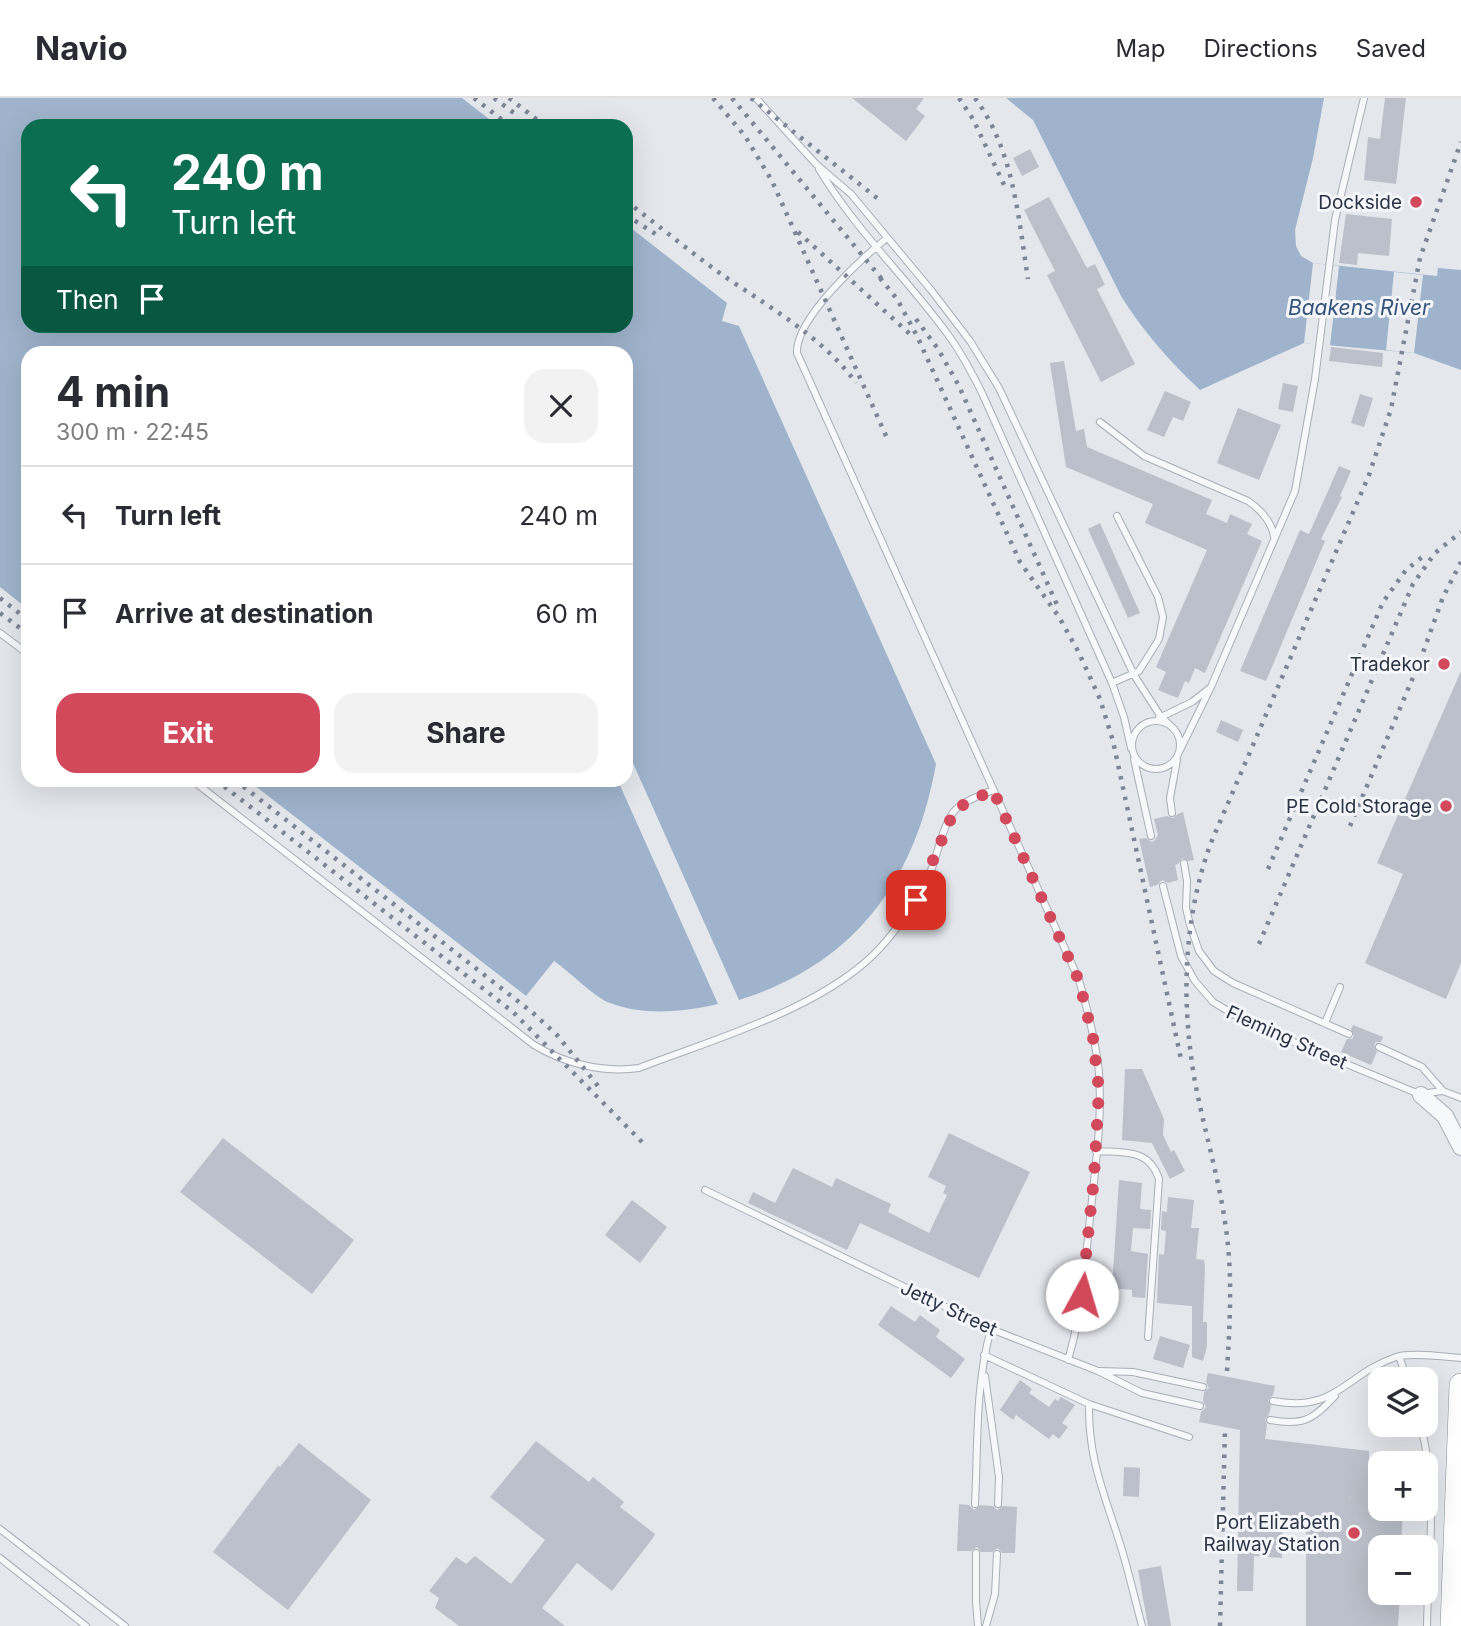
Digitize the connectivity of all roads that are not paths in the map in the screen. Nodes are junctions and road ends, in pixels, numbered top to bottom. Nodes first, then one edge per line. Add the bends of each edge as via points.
1 (756, 98) edge
2 (1364, 98) edge
3 (816, 164) junction
4 (887, 238) junction
5 (876, 248) junction
6 (1100, 422) dead end
7 (1117, 516) dead end
8 (1273, 544) junction
9 (0, 633) edge
10 (21, 649) edge
11 (1134, 674) junction
12 (1112, 683) junction
13 (1211, 687) junction
14 (1161, 717) junction
15 (1146, 723) junction
16 (1174, 729) junction
17 (1131, 748) junction
18 (1178, 754) junction
19 (1134, 757) junction
20 (201, 787) edge
21 (993, 790) junction
22 (1172, 813) dead end
23 (1151, 836) dead end
24 (1184, 863) dead end
25 (1163, 886) dead end
26 (1340, 987) dead end
27 (1325, 1023) junction
28 (1349, 1034) dead end
29 (1379, 1047) dead end
30 (1443, 1091) junction
31 (1421, 1094) junction
32 (1461, 1098) edge
33 (1461, 1147) edge
34 (1096, 1151) junction
35 (705, 1191) dead end
36 (991, 1329) junction
37 (1148, 1337) dead end
38 (984, 1355) junction
39 (1399, 1356) junction
40 (1461, 1358) edge
41 (1068, 1360) junction
42 (984, 1367) junction
43 (1403, 1367) edge
44 (1098, 1371) junction
45 (1461, 1385) edge
46 (1203, 1387) dead end
47 (1338, 1392) junction
48 (1273, 1401) dead end
49 (1089, 1404) junction
50 (1200, 1406) dead end
51 (1270, 1420) dead end
52 (1189, 1437) dead end
53 (1424, 1437) edge
54 (975, 1504) dead end
55 (998, 1504) dead end
56 (0, 1529) edge
57 (1429, 1535) edge
58 (976, 1553) dead end
59 (997, 1554) dead end
60 (0, 1558) edge
61 (1428, 1605) edge
62 (86, 1626) edge
63 (124, 1626) edge
64 (978, 1626) edge
65 (986, 1626) edge
66 (1142, 1626) edge
67 (1427, 1626) edge
68 (1452, 1626) edge

1 - 3 lane
2 - 8 lane via 1338,202 1298,480
3 - 4 lane via 851,194
3 - 5 lane via 840,204
4 - 5 lane
4 - 11 lane via 970,341 999,388
5 - 12 lane via 963,356
5 - 21 lane via 846,275 803,329 797,353
6 - 8 lane via 1144,456 1254,505 1273,530
7 - 11 lane via 1158,597 1163,618 1159,639
8 - 13 lane
9 - 10 lane
11 - 12 lane
11 - 14 lane
12 - 17 lane
13 - 14 lane
13 - 18 lane
14 - 15 lane
14 - 16 lane
15 - 16 lane via 1161,721
15 - 17 lane via 1133,734
16 - 18 lane
17 - 19 lane
18 - 19 lane via 1172,764 1156,770
18 - 22 lane via 1170,798
19 - 23 lane
20 - 21 lane via 534,1045 564,1060 621,1069 639,1068 780,1013 850,975 878,950 916,900 955,809
21 - 34 lane via 1087,1007 1099,1077
24 - 27 lane, Fleming Street via 1190,925 1209,966 1233,983
25 - 31 lane, Fleming Street via 1181,956 1213,1002 1250,1024
26 - 27 lane
27 - 28 lane, Fleming Street
29 - 30 lane, Fleming Street via 1422,1067
30 - 31 lane, Fleming Street
30 - 32 lane, Fleming Street
31 - 33 street via 1445,1116
34 - 37 lane via 1143,1157 1153,1164 1159,1179
34 - 41 lane via 1082,1295
35 - 36 lane, Jetty Street
36 - 38 lane
36 - 41 lane, Jetty Street
38 - 42 lane
38 - 49 lane
39 - 40 lane
39 - 43 lane
39 - 47 lane
41 - 44 lane, Jetty Street
42 - 54 lane
42 - 55 lane via 999,1477
44 - 46 lane via 1133,1372
44 - 50 lane, Jetty Street via 1142,1393
45 - 68 highway
47 - 48 lane via 1305,1404
47 - 51 lane via 1302,1422
49 - 52 lane
49 - 66 lane via 1094,1466
53 - 57 lane
56 - 63 lane
58 - 64 lane
59 - 65 lane via 995,1594
60 - 62 lane
61 - 67 lane

